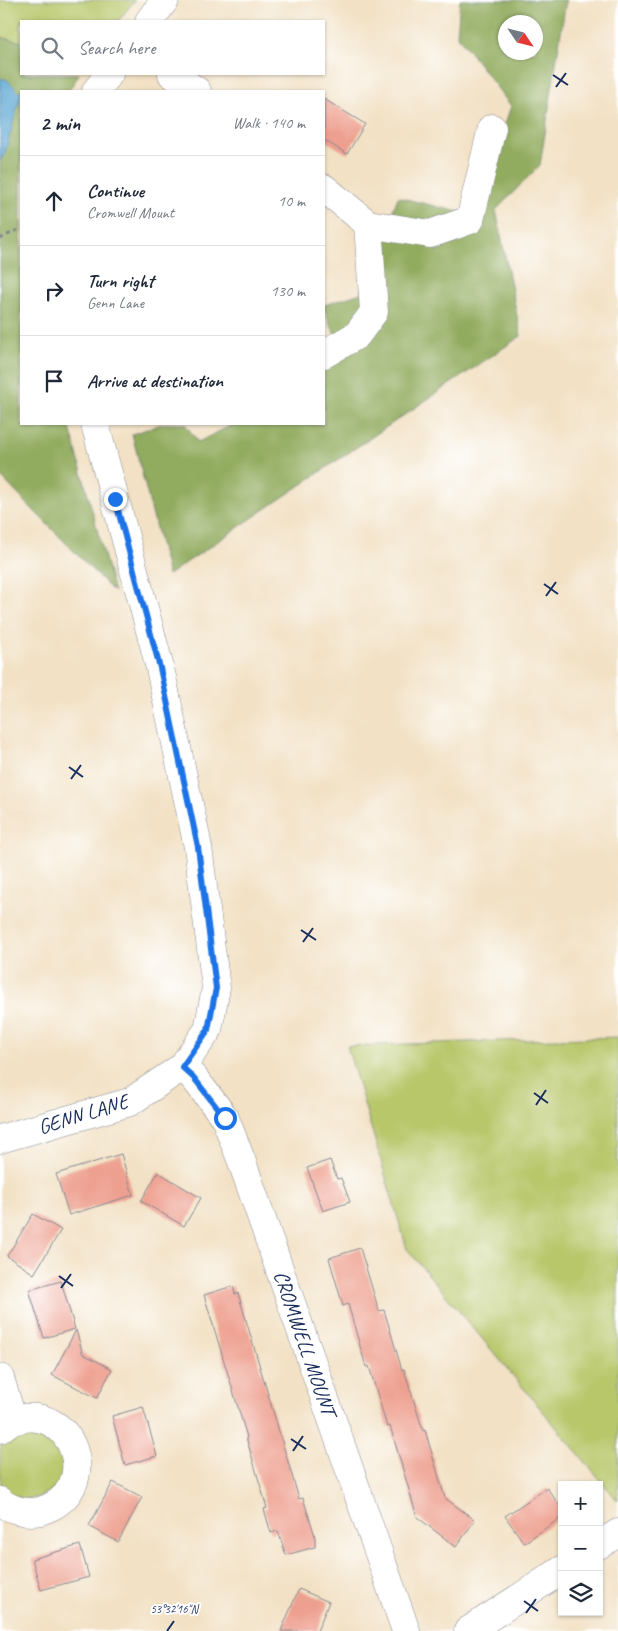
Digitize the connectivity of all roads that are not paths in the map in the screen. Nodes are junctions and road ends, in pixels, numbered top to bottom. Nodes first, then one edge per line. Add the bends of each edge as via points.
1 (165, 0) edge
2 (150, 20) edge
3 (108, 75) edge
4 (173, 75) edge
5 (97, 90) edge
6 (196, 90) edge
7 (492, 128) dead end
8 (326, 192) edge
9 (368, 224) junction
10 (325, 353) edge
11 (95, 425) edge
12 (182, 1067) junction
13 (0, 1139) edge
14 (0, 1378) edge
15 (6, 1425) edge
16 (0, 1501) edge
17 (618, 1533) edge
18 (603, 1542) edge
19 (560, 1571) edge
20 (406, 1631) edge
21 (468, 1631) edge

1 - 2 street
3 - 5 street
4 - 6 street
7 - 9 street via 470,220 430,234
8 - 9 street
9 - 10 street via 374,312 357,335
11 - 12 street, GENN LANE via 160,668 198,847 216,988 208,1030
12 - 13 street, GENN LANE via 130,1102
12 - 20 street, CROMWELL MOUNT via 225,1118
14 - 15 street
15 - 16 street via 29,1418 45,1420 56,1426 68,1437 77,1459 76,1475 70,1490 50,1508 36,1512 20,1511
17 - 18 street
19 - 21 street

